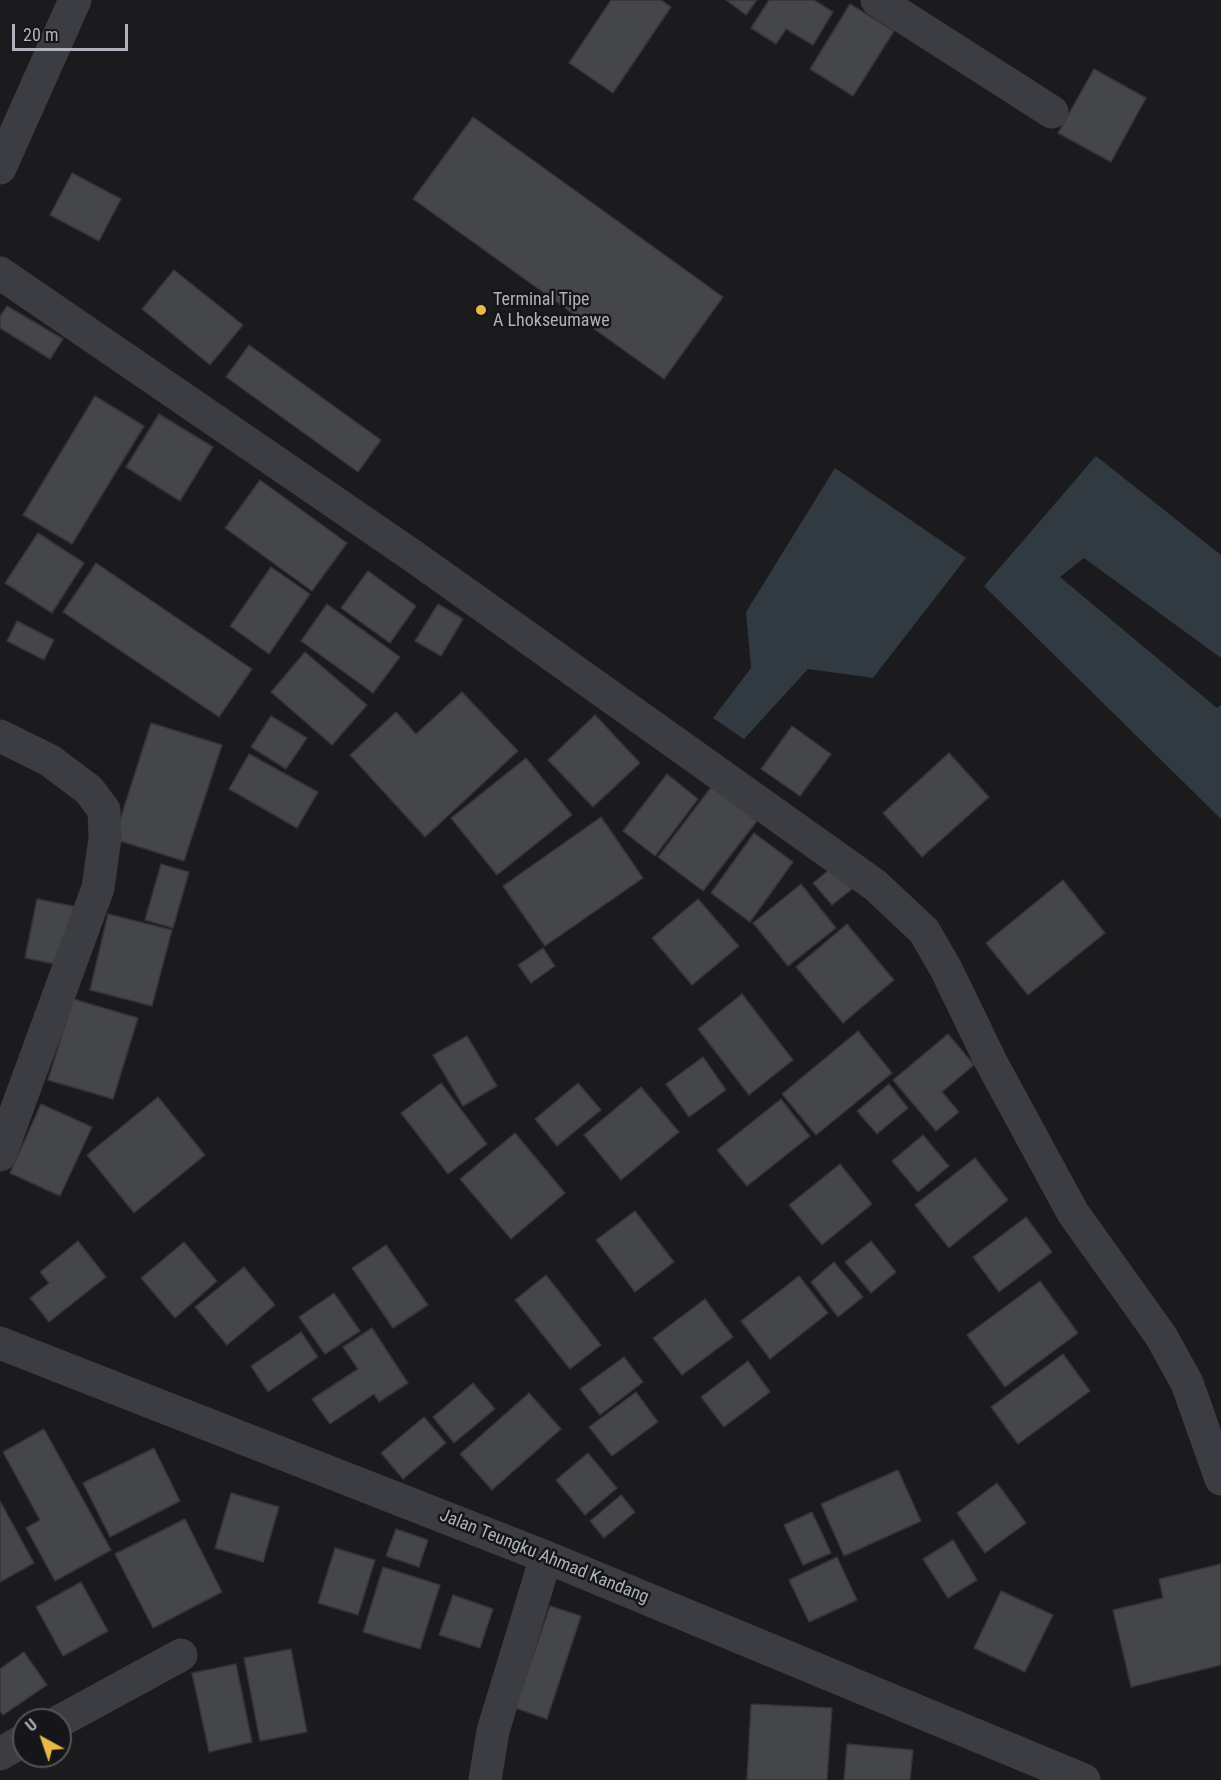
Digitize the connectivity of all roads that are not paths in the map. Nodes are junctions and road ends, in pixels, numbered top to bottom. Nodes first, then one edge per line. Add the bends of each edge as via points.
1 (75, 0) edge
2 (877, 0) edge
3 (1052, 112) dead end
4 (0, 168) edge
5 (0, 273) edge
6 (0, 736) edge
7 (0, 1155) edge
8 (0, 1343) edge
9 (1221, 1479) edge
10 (546, 1557) junction
11 (181, 1655) dead end
12 (72, 1714) edge
13 (485, 1780) edge
14 (1084, 1780) edge

1 - 4 street
2 - 3 street
5 - 9 street via 442,576 875,885 924,931 1073,1213 1161,1336 1187,1383
6 - 7 street via 49,760 89,790 104,810 105,838 98,888
8 - 10 street, Jalan Teungku Ahmad Kandang
10 - 13 street via 493,1731
10 - 14 street, Jalan Teungku Ahmad Kandang
11 - 12 street

